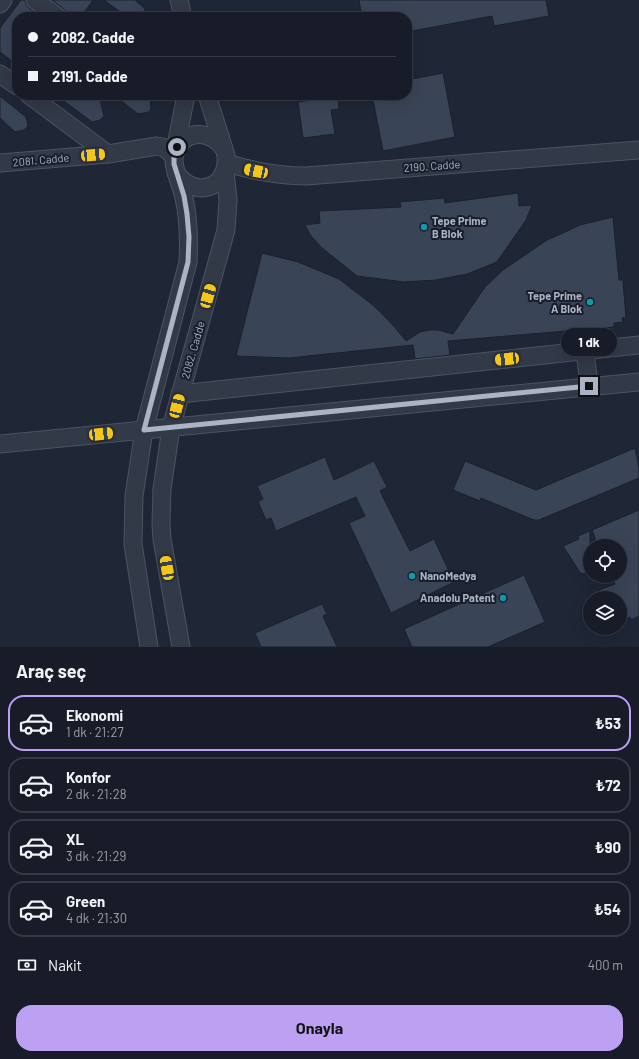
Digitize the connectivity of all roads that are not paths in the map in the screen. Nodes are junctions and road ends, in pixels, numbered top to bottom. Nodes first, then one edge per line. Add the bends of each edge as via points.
1 (3, 0) edge
2 (35, 0) edge
3 (179, 0) edge
4 (0, 4) edge
5 (51, 12) edge
6 (182, 12) edge
7 (0, 74) edge
8 (12, 82) edge
9 (36, 100) edge
10 (185, 100) edge
11 (208, 100) edge
12 (223, 147) junction
13 (639, 150) edge
14 (108, 154) junction
15 (174, 156) junction
16 (0, 163) edge
17 (226, 167) junction
18 (176, 173) junction
19 (639, 345) edge
20 (585, 350) junction
21 (639, 382) edge
22 (589, 386) junction
23 (180, 394) junction
24 (170, 428) junction
25 (144, 430) junction
26 (0, 444) edge
27 (149, 647) edge
28 (181, 647) edge

1 - 4 street
2 - 5 street
3 - 6 street
7 - 8 street
9 - 14 street
10 - 15 street
11 - 12 street, 2082. Cadde
12 - 15 street via 218,140 210,136 192,135 177,147
12 - 17 street, 2082. Cadde
13 - 17 street, 2190. Cadde via 306,176 286,176
14 - 15 street, 2081. Cadde via 157,146 163,147
14 - 16 street, 2081. Cadde
15 - 18 street
17 - 18 street via 221,179 206,188 190,186
17 - 23 street, 2082. Cadde via 226,230
18 - 25 street via 187,214 188,262
19 - 20 street
20 - 22 street
20 - 23 street
21 - 22 street
22 - 24 street
23 - 24 street, 2082. Cadde
24 - 25 street
24 - 28 street, 2082. Cadde via 162,489 161,524
25 - 26 street
25 - 27 street via 132,521 133,544

